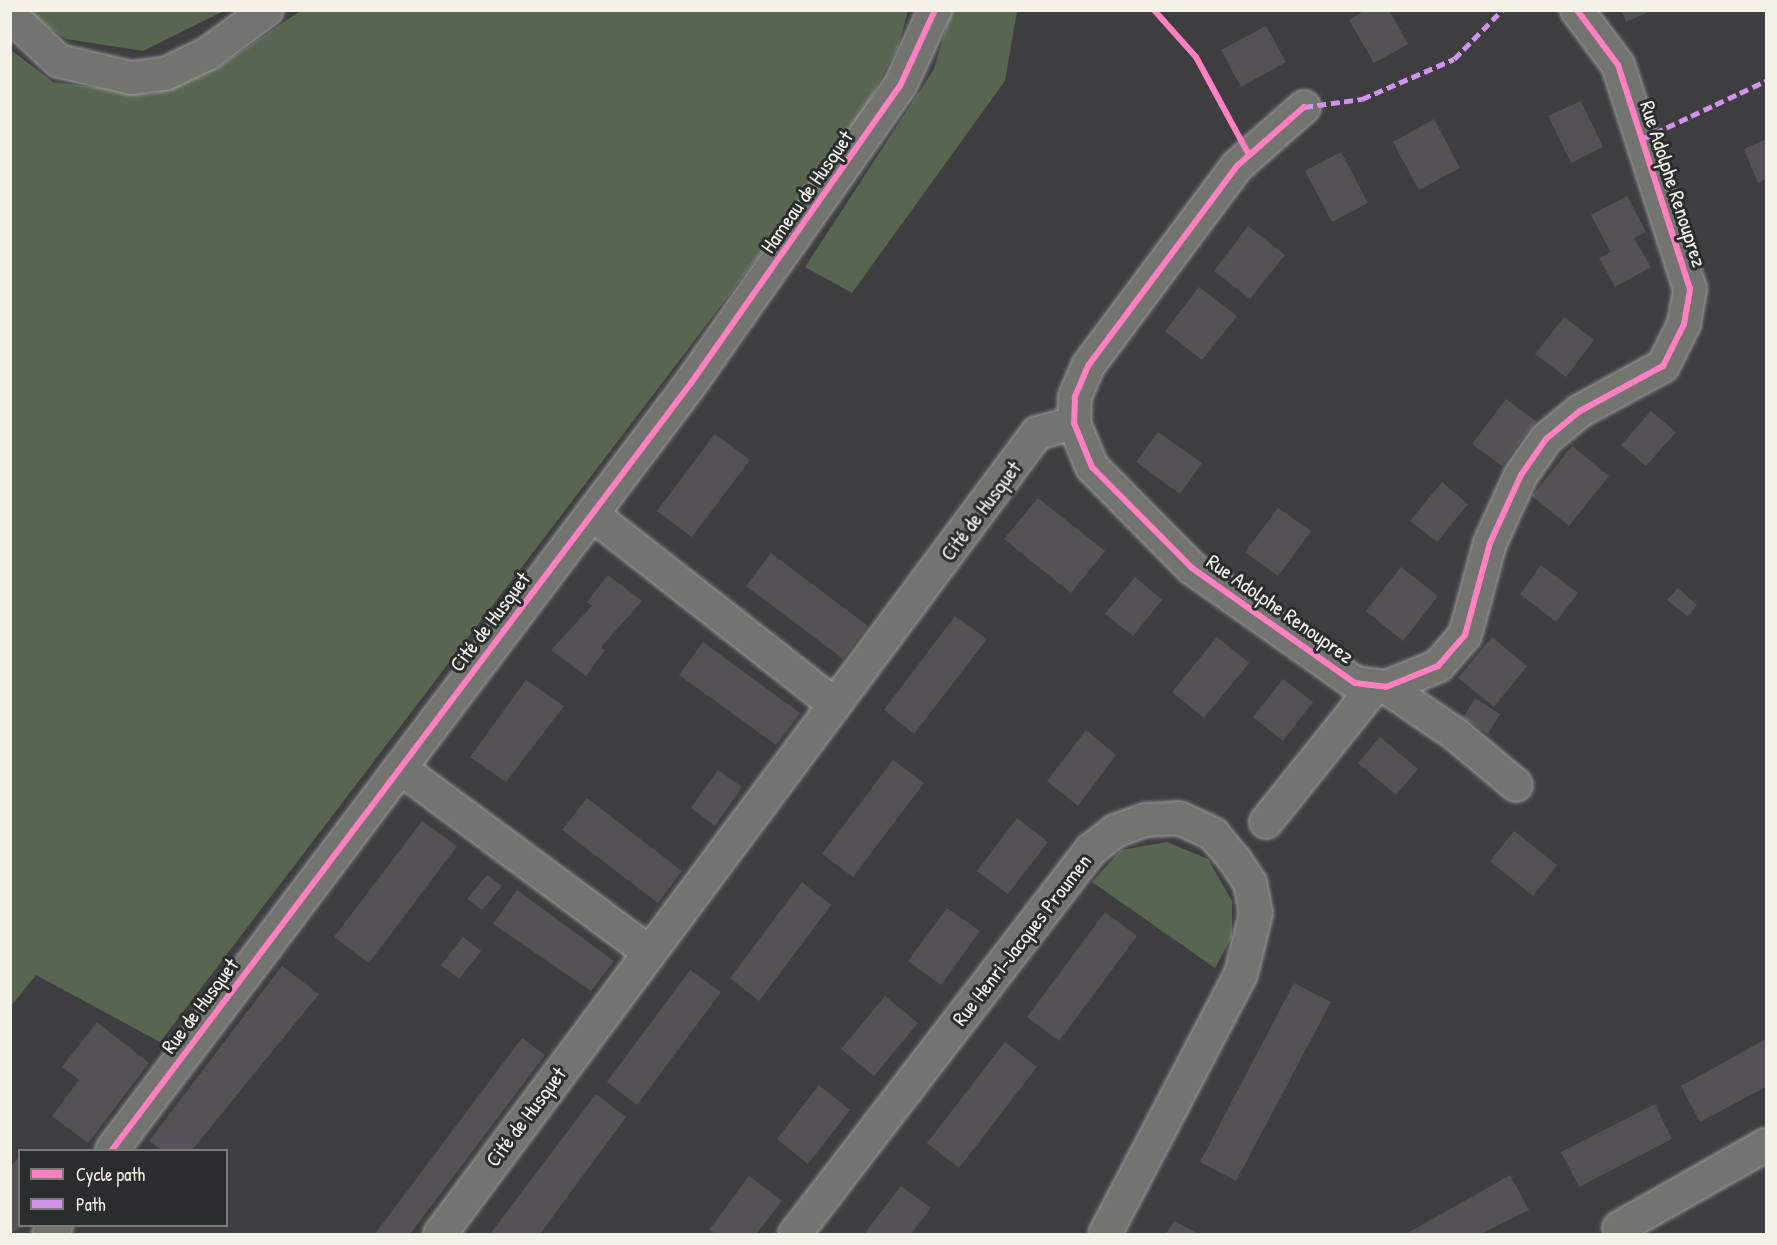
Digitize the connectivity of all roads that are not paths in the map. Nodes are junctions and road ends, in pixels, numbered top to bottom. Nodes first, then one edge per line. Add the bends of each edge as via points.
1 (267, 10) edge
2 (935, 10) edge
3 (1577, 10) edge
4 (10, 15) edge
5 (1304, 106) dead end
6 (691, 383) joint
7 (1074, 423) junction
8 (593, 515) junction
9 (1381, 687) junction
10 (834, 704) junction
11 (400, 768) junction
12 (1516, 786) dead end
13 (1266, 822) dead end
14 (314, 880) joint
15 (649, 952) junction
16 (1767, 1145) edge
17 (113, 1149) edge
18 (443, 1229) edge
19 (1622, 1232) edge
20 (795, 1234) edge
21 (1105, 1234) edge

1 - 4 street via 207,54 165,74 131,78 59,61
2 - 6 street, Hameau de Husquet via 900,86
3 - 9 street, Rue Adolphe Renouprez via 1618,65 1690,290 1684,324 1663,366 1580,411 1546,439 1521,475 1490,543 1465,635 1438,666
5 - 7 street, Rue Adolphe Renouprez via 1237,166 1088,366 1075,398
6 - 8 street, Cité de Husquet
7 - 9 street, Rue Adolphe Renouprez via 1092,467 1192,568 1355,683
7 - 10 street, Cité de Husquet via 1037,433
8 - 10 street
8 - 11 street, Cité de Husquet
9 - 12 street, Rue Adolphe Renouprez
9 - 13 street, Rue Adolphe Renouprez
10 - 15 street, Cité de Husquet
11 - 14 street, Cité de Husquet
11 - 15 street
14 - 17 street, Rue de Husquet
15 - 18 street, Cité de Husquet
16 - 19 street
20 - 21 street, Rue Henri-Jacques Proumen via 1091,850 1115,831 1146,820 1179,818 1212,834 1234,859 1250,883 1256,913 1241,974

